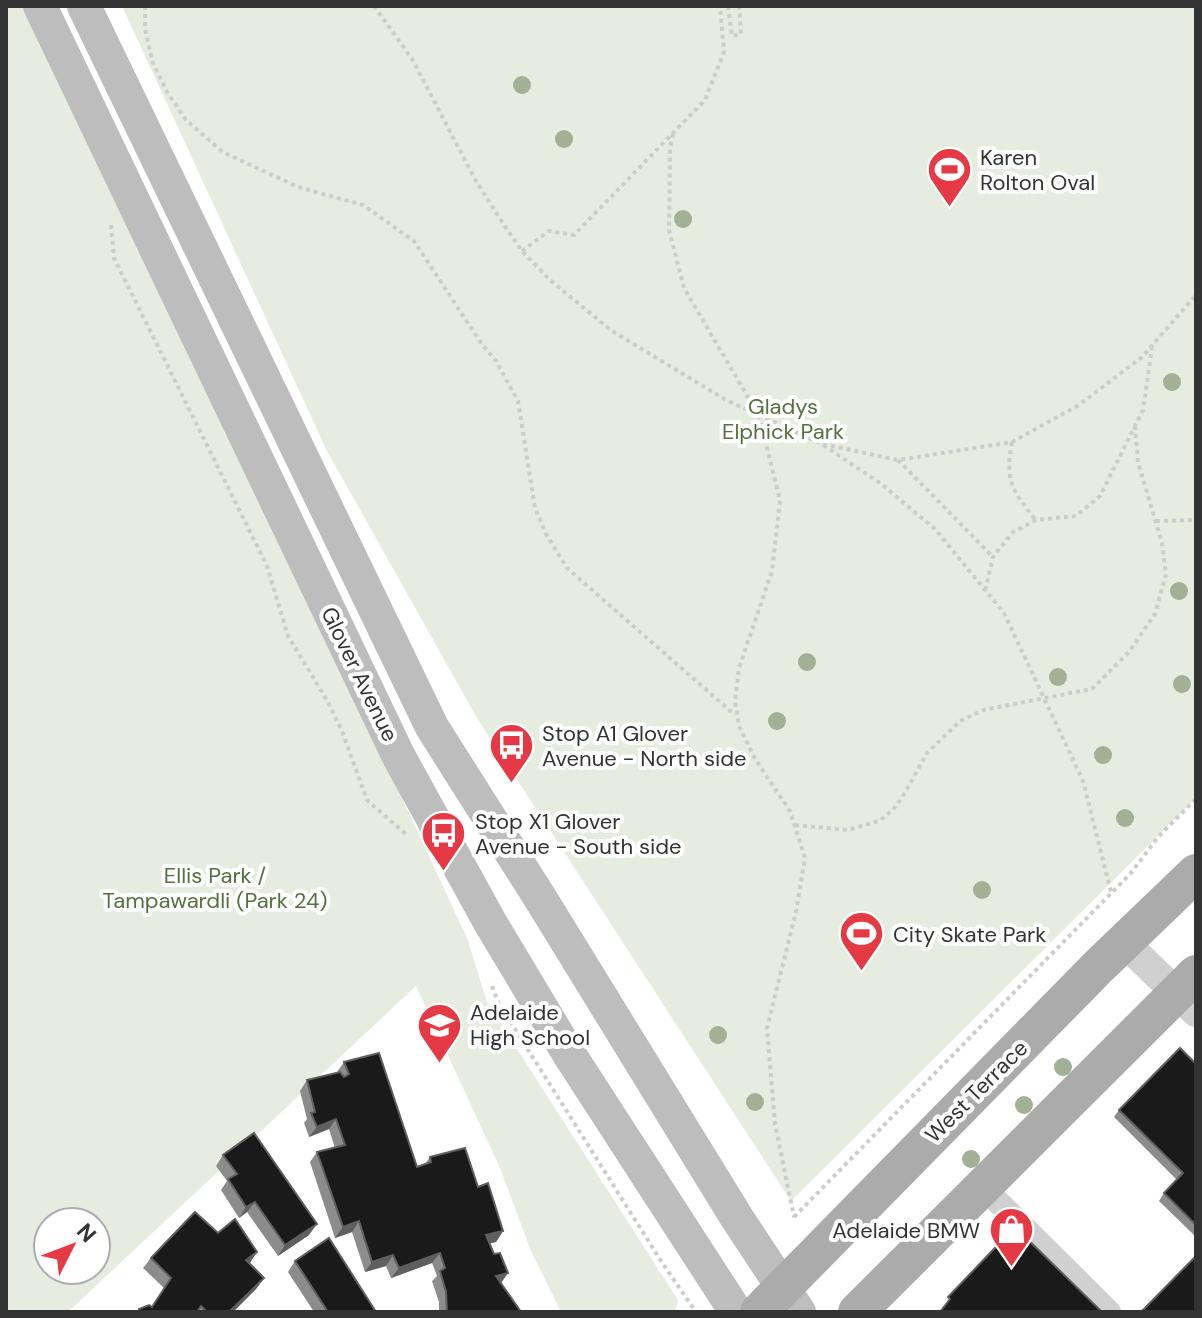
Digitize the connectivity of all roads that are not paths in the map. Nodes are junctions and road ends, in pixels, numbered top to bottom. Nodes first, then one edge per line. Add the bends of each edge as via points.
1 (40, 6) edge
2 (84, 6) edge
3 (291, 437) junction
4 (255, 456) junction
5 (1196, 873) edge
6 (1124, 942) junction
7 (1190, 993) edge
8 (983, 1187) junction
9 (781, 1304) edge
10 (736, 1312) edge
11 (857, 1312) edge
12 (1109, 1312) edge

1 - 4 main road, Glover Avenue
2 - 3 main road, Glover Avenue
3 - 4 main road
3 - 9 main road, Glover Avenue via 432,727
4 - 10 main road, Glover Avenue via 399,757 491,924
5 - 6 main road, West Terrace
6 - 7 street
6 - 9 main road, West Terrace
7 - 8 main road
8 - 11 main road
8 - 12 street

